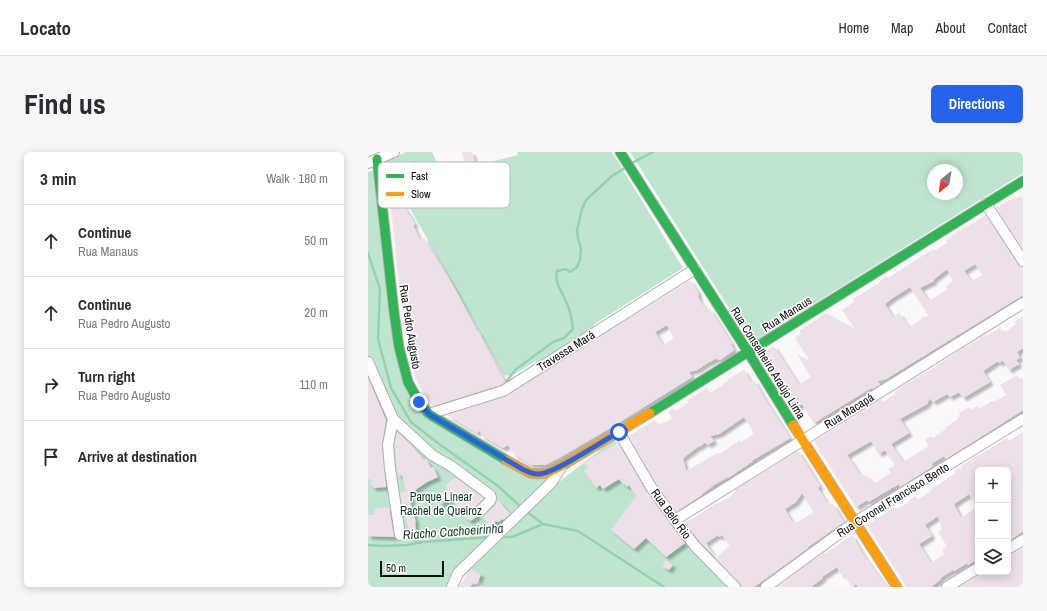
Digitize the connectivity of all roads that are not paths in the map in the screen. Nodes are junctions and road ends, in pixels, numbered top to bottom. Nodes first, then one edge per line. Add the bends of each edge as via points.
1 (394, 152) edge
2 (620, 152) edge
3 (373, 161) edge
4 (1023, 181) edge
5 (378, 197) edge
6 (986, 204) junction
7 (380, 208) edge
8 (1023, 261) edge
9 (696, 269) junction
10 (1023, 303) edge
11 (748, 352) junction
12 (368, 362) edge
13 (429, 414) junction
14 (394, 419) junction
15 (1023, 419) edge
16 (619, 432) junction
17 (802, 440) junction
18 (562, 465) junction
19 (481, 510) dead end
20 (675, 520) junction
21 (855, 522) junction
22 (400, 535) dead end
23 (1023, 540) edge
24 (1011, 547) edge
25 (975, 570) edge
26 (452, 587) edge
27 (735, 587) edge
28 (766, 587) edge
29 (897, 587) edge
30 (947, 587) edge

1 - 3 street
2 - 9 street, Rua Conselheiro Araújo Lima
3 - 5 street, Rua Pedro Augusto
4 - 6 street, Rua Manaus
6 - 8 street
6 - 11 street, Rua Manaus
7 - 13 street, Rua Pedro Augusto via 399,347 408,382
9 - 11 street, Rua Conselheiro Araújo Lima
9 - 13 street, Travessa Mará via 503,391
10 - 17 street, Rua Macapá
11 - 16 street, Rua Manaus
11 - 17 street, Rua Conselheiro Araújo Lima
12 - 14 street
13 - 18 street, Rua Pedro Augusto via 530,473 547,473
14 - 19 street via 432,455 490,495 490,500
14 - 22 street via 388,445
15 - 21 street, Rua Coronel Francisco Bento
16 - 18 street, Rua Manaus
16 - 20 street, Rua Belo Rio via 651,487
17 - 20 street, Rua Macapá
17 - 21 street, Rua Conselheiro Araújo Lima
18 - 26 street via 551,483 458,573
20 - 27 street, Rua Belo Rio via 694,546
21 - 28 street, Rua Coronel Francisco Bento
21 - 29 street, Rua Conselheiro Araújo Lima
23 - 24 street
25 - 30 street

